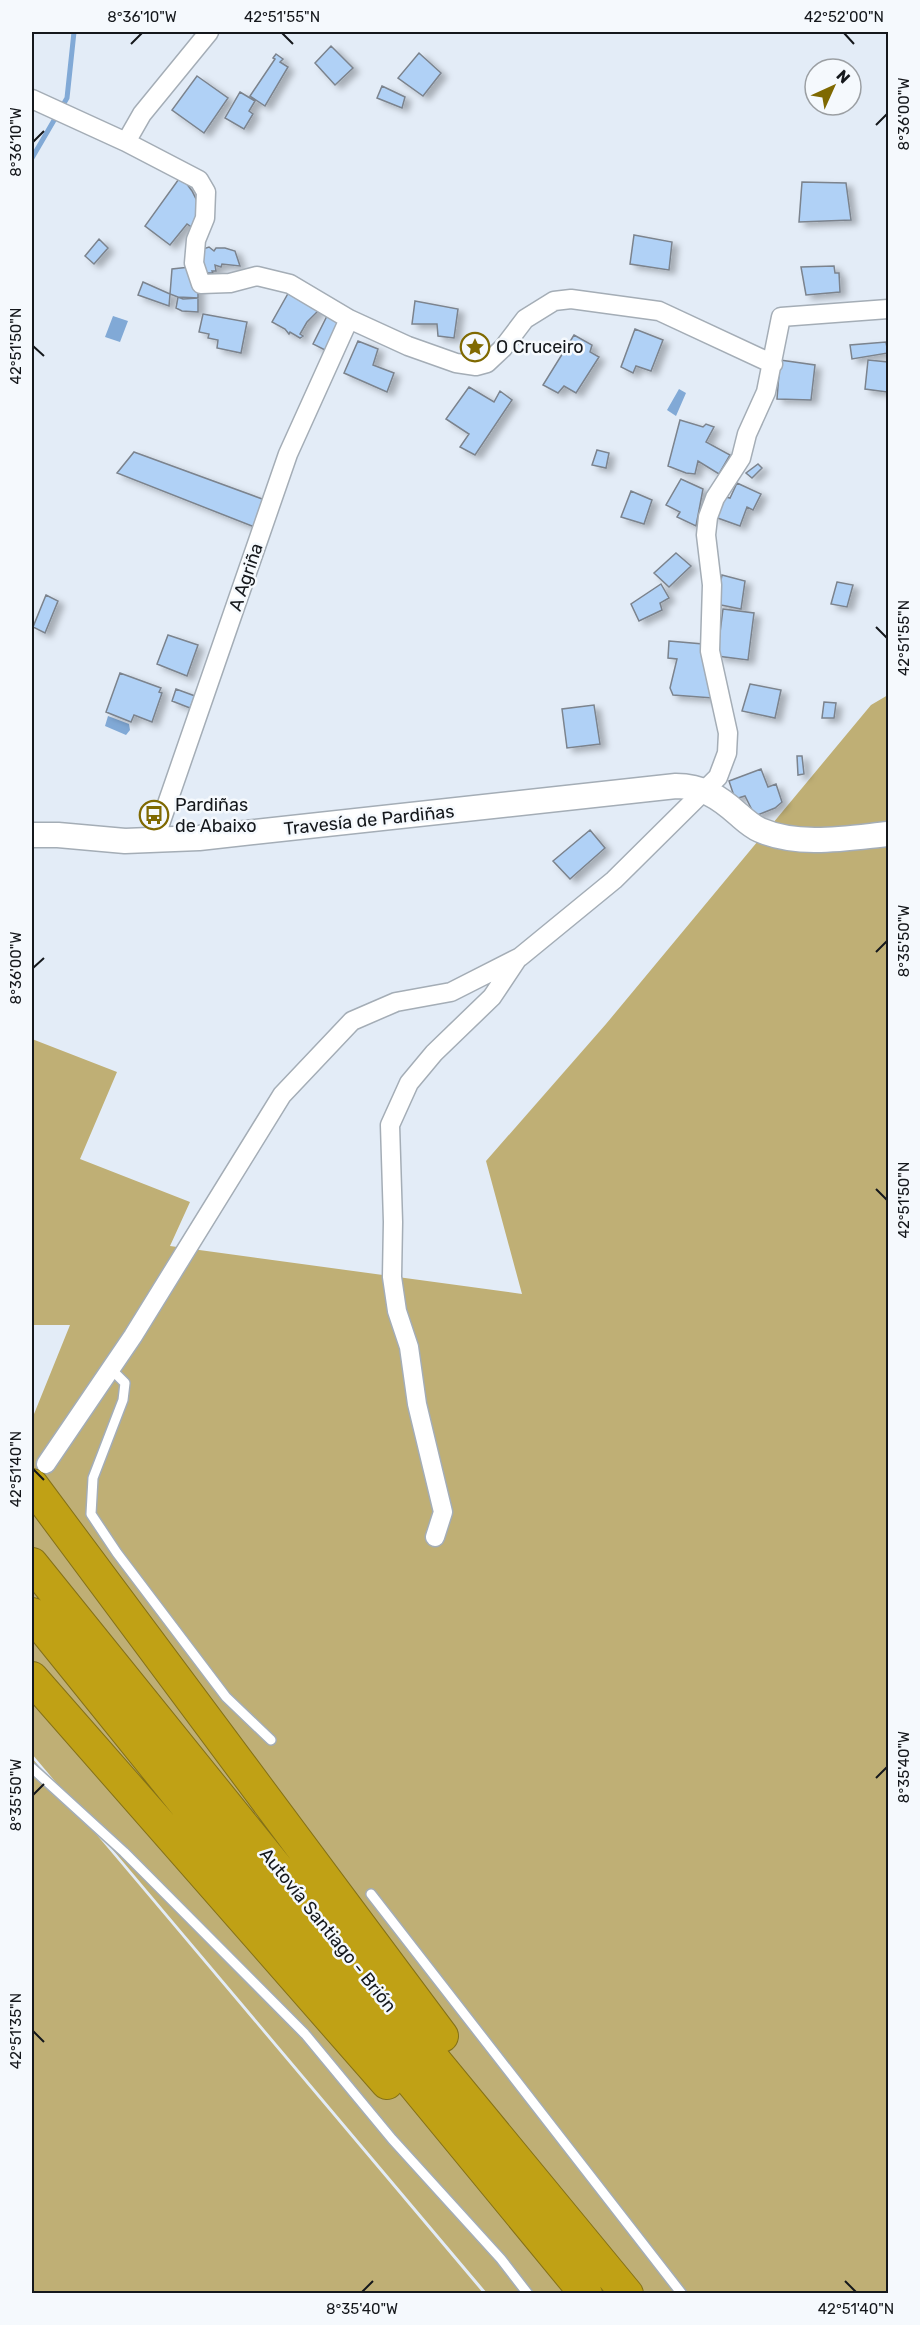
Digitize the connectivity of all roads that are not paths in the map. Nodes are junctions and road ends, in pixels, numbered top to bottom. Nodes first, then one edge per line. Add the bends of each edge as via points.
1 (209, 32) edge
2 (32, 99) edge
3 (126, 142) junction
4 (888, 309) edge
5 (349, 319) junction
6 (772, 364) junction
7 (706, 791) junction
8 (888, 834) edge
9 (32, 835) edge
10 (158, 841) junction
11 (519, 957) junction
12 (111, 1369) junction
13 (39, 1475) edge
14 (435, 1537) dead end
15 (32, 1564) edge
16 (32, 1614) edge
17 (32, 1678) edge
18 (271, 1740) dead end
19 (32, 1768) edge
20 (371, 1894) dead end
21 (519, 2161) junction
22 (520, 2212) junction
23 (528, 2294) edge
24 (585, 2294) edge
25 (627, 2294) edge
26 (682, 2294) edge

1 - 3 street via 142,114
2 - 3 street
3 - 5 street via 199,180 207,192 194,263 201,284 230,283 257,276 290,284
4 - 6 street via 781,316
5 - 6 street via 408,346 476,366 487,363 525,319 543,306 571,299 659,311
5 - 10 street, A Agriña via 288,454 163,816
6 - 7 street via 766,392 741,458 715,498 708,517 710,651 728,733 727,753 718,777
7 - 8 street via 755,828 778,836 808,839
7 - 10 street, Travesía de Pardiñas via 686,786 663,787
7 - 11 street via 614,880
9 - 10 street, Travesía de Pardiñas
11 - 12 street via 451,992 396,1002 352,1021 282,1095
11 - 14 street via 492,997 409,1083 390,1125 392,1277 443,1512
12 - 13 street
12 - 18 lane via 125,1383 123,1400 93,1478 90,1514 226,1696
13 - 21 highway via 482,2089
15 - 21 highway, Autovía Santiago - Brión
16 - 22 highway, Autovía Santiago - Brión
17 - 22 highway via 480,2187
19 - 23 lane via 124,1852 305,2034
20 - 26 lane
21 - 25 highway, Autovía Santiago - Brión
22 - 24 highway, Autovía Santiago - Brión

